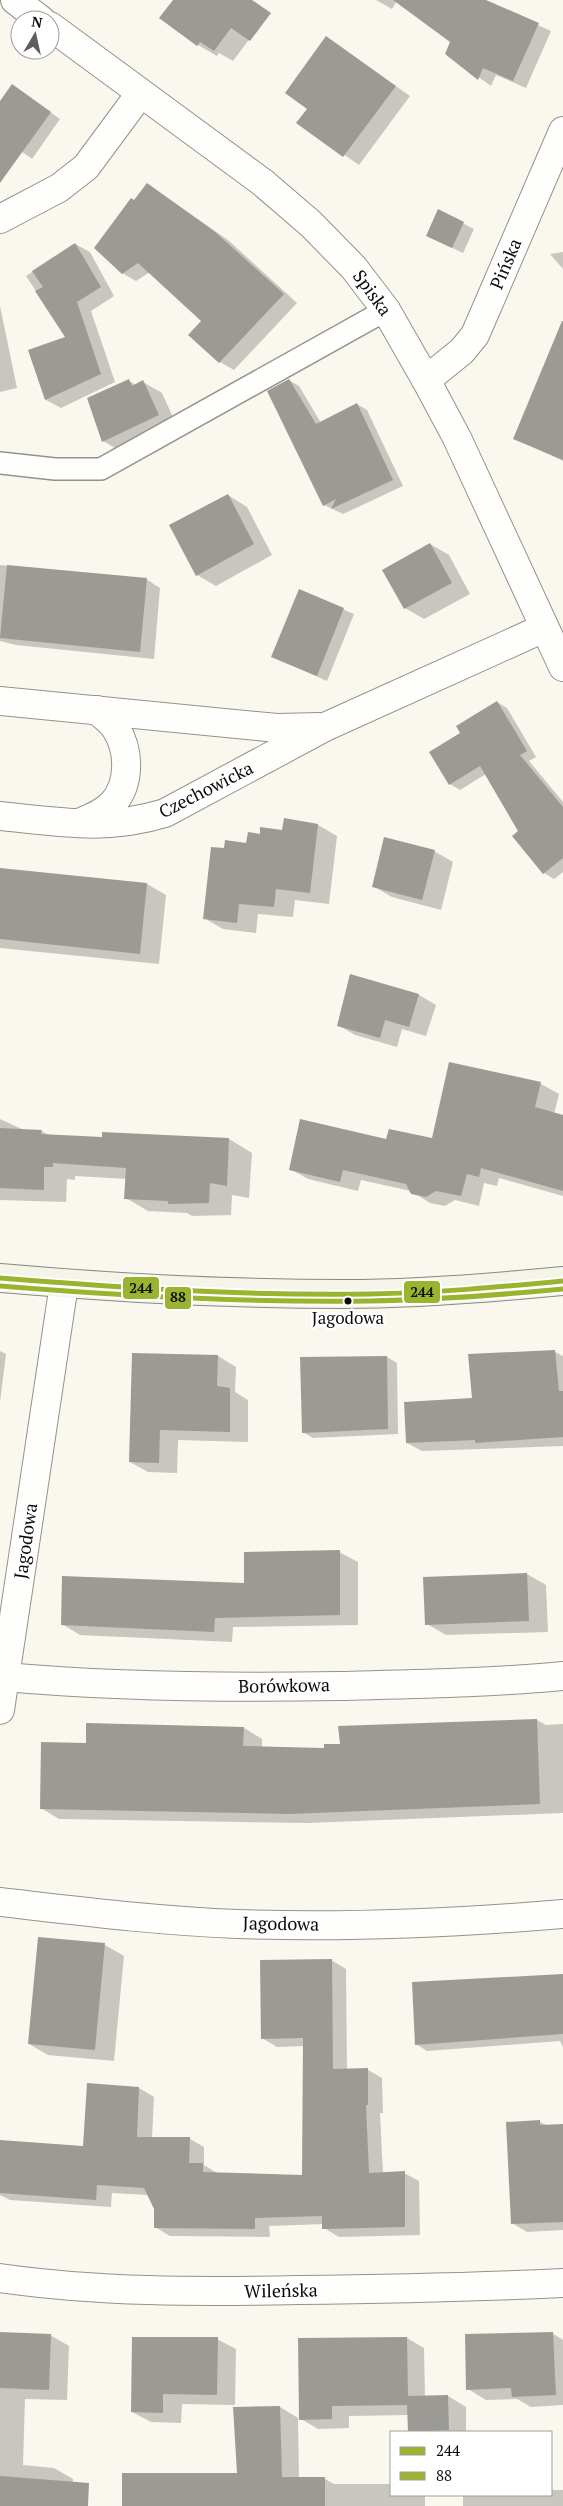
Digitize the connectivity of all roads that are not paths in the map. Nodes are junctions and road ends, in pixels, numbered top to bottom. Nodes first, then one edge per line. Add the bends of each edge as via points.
1 (15, 0) edge
2 (28, 10) edge
3 (60, 34) edge
4 (140, 94) junction
5 (563, 131) edge
6 (0, 220) edge
7 (386, 310) junction
8 (426, 380) junction
9 (0, 463) edge
10 (544, 628) junction
11 (563, 667) edge
12 (0, 701) edge
13 (97, 710) junction
14 (325, 727) junction
15 (0, 816) edge
16 (78, 824) junction
17 (0, 1278) edge
18 (563, 1281) edge
19 (64, 1284) junction
20 (9, 1594) edge
21 (563, 1676) edge
22 (5, 1677) junction
23 (0, 1710) edge
24 (0, 1902) edge
25 (563, 1914) edge
26 (0, 2278) edge
27 (563, 2283) edge

1 - 2 street
3 - 4 street, Spiska
4 - 6 street via 86,167 59,188
4 - 7 street, Spiska via 262,182 311,224 354,268
5 - 8 street, Pińska via 475,335 462,351
7 - 8 street, Spiska
7 - 9 lane via 101,469 55,469
8 - 10 street, Spiska via 457,438
10 - 11 street, Spiska
10 - 14 street, Czechowicka
12 - 13 street, Czechowicka
13 - 14 street, Czechowicka via 277,728
13 - 16 street via 116,728 124,745 127,766 122,788 113,803
14 - 16 street, Czechowicka via 164,813 138,822
15 - 16 street, Czechowicka
17 - 19 street
18 - 19 street via 345,1294
19 - 20 street, Jagodowa
20 - 22 street, Jagodowa
21 - 22 street, Borówkowa via 388,1685 221,1687 127,1686
22 - 23 street, Jagodowa
24 - 25 street, Jagodowa via 238,1924 378,1925
26 - 27 street, Wileńska via 96,2288 210,2292

